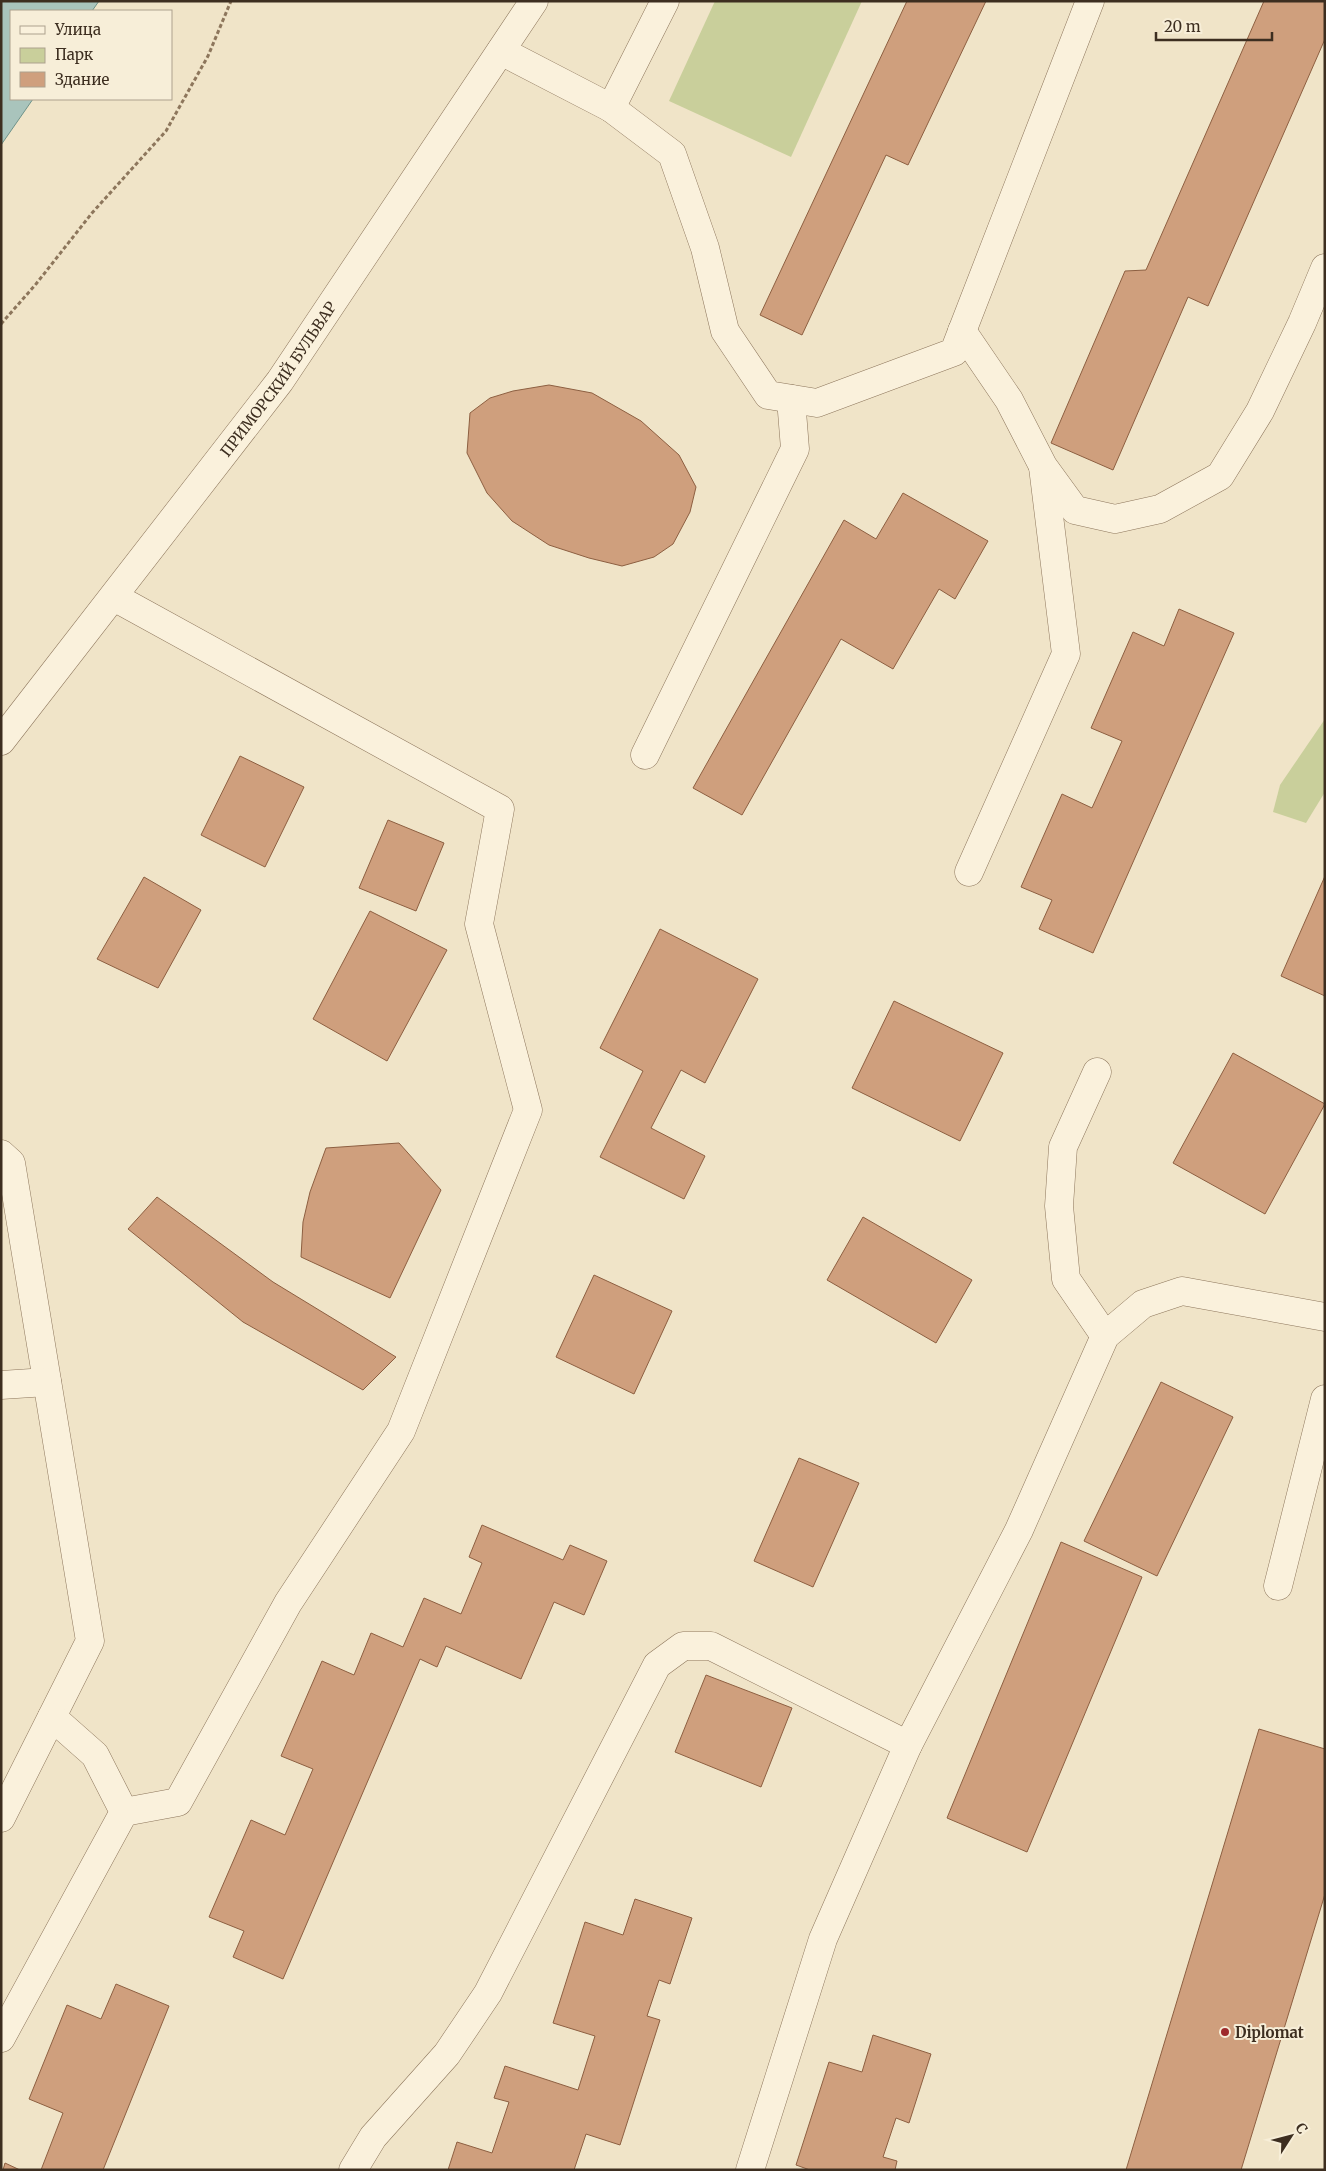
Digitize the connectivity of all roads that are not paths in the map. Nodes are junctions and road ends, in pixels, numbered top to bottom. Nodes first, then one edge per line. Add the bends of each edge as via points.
1 (534, 1) edge
2 (665, 1) edge
3 (1090, 1) edge
4 (501, 51) junction
5 (611, 108) junction
6 (1325, 268) edge
7 (962, 331) junction
8 (791, 399) junction
9 (1043, 466) junction
10 (114, 597) junction
11 (1, 741) edge
12 (645, 755) dead end
13 (969, 872) dead end
14 (1097, 1072) dead end
15 (1, 1154) edge
16 (1325, 1317) edge
17 (1105, 1336) junction
18 (47, 1382) junction
19 (1, 1384) edge
20 (1325, 1399) edge
21 (1278, 1586) dead end
22 (52, 1717) junction
23 (908, 1745) junction
24 (124, 1812) junction
25 (1, 1818) edge
26 (1, 2038) edge
27 (353, 2170) edge
28 (750, 2170) edge

1 - 4 street, ПРИМОРСКИЙ БУЛЬВАР
2 - 5 street
3 - 7 street
4 - 5 street
4 - 10 street, ПРИМОРСКИЙ БУЛЬВАР via 280,382
5 - 8 street via 672,154 705,248 725,331 768,395
6 - 9 street via 1260,411 1220,476 1160,509 1115,519 1075,510
7 - 8 street via 954,352 817,403
7 - 9 street via 1009,400
8 - 12 street via 795,449
9 - 13 street via 1066,654
10 - 11 street, ПРИМОРСКИЙ БУЛЬВАР
10 - 24 street via 500,808 479,924 528,1110 401,1431 288,1603 178,1802
14 - 17 street via 1063,1147 1059,1206 1066,1278
15 - 18 street via 11,1163
16 - 17 street via 1182,1291 1143,1304
17 - 23 street via 1019,1530
18 - 19 street
18 - 22 street via 90,1641
20 - 21 street
22 - 24 street via 95,1754
22 - 25 street
23 - 27 street via 711,1646 683,1646 657,1665 488,1993 446,2054 373,2137
23 - 28 street via 823,1939
24 - 26 street

